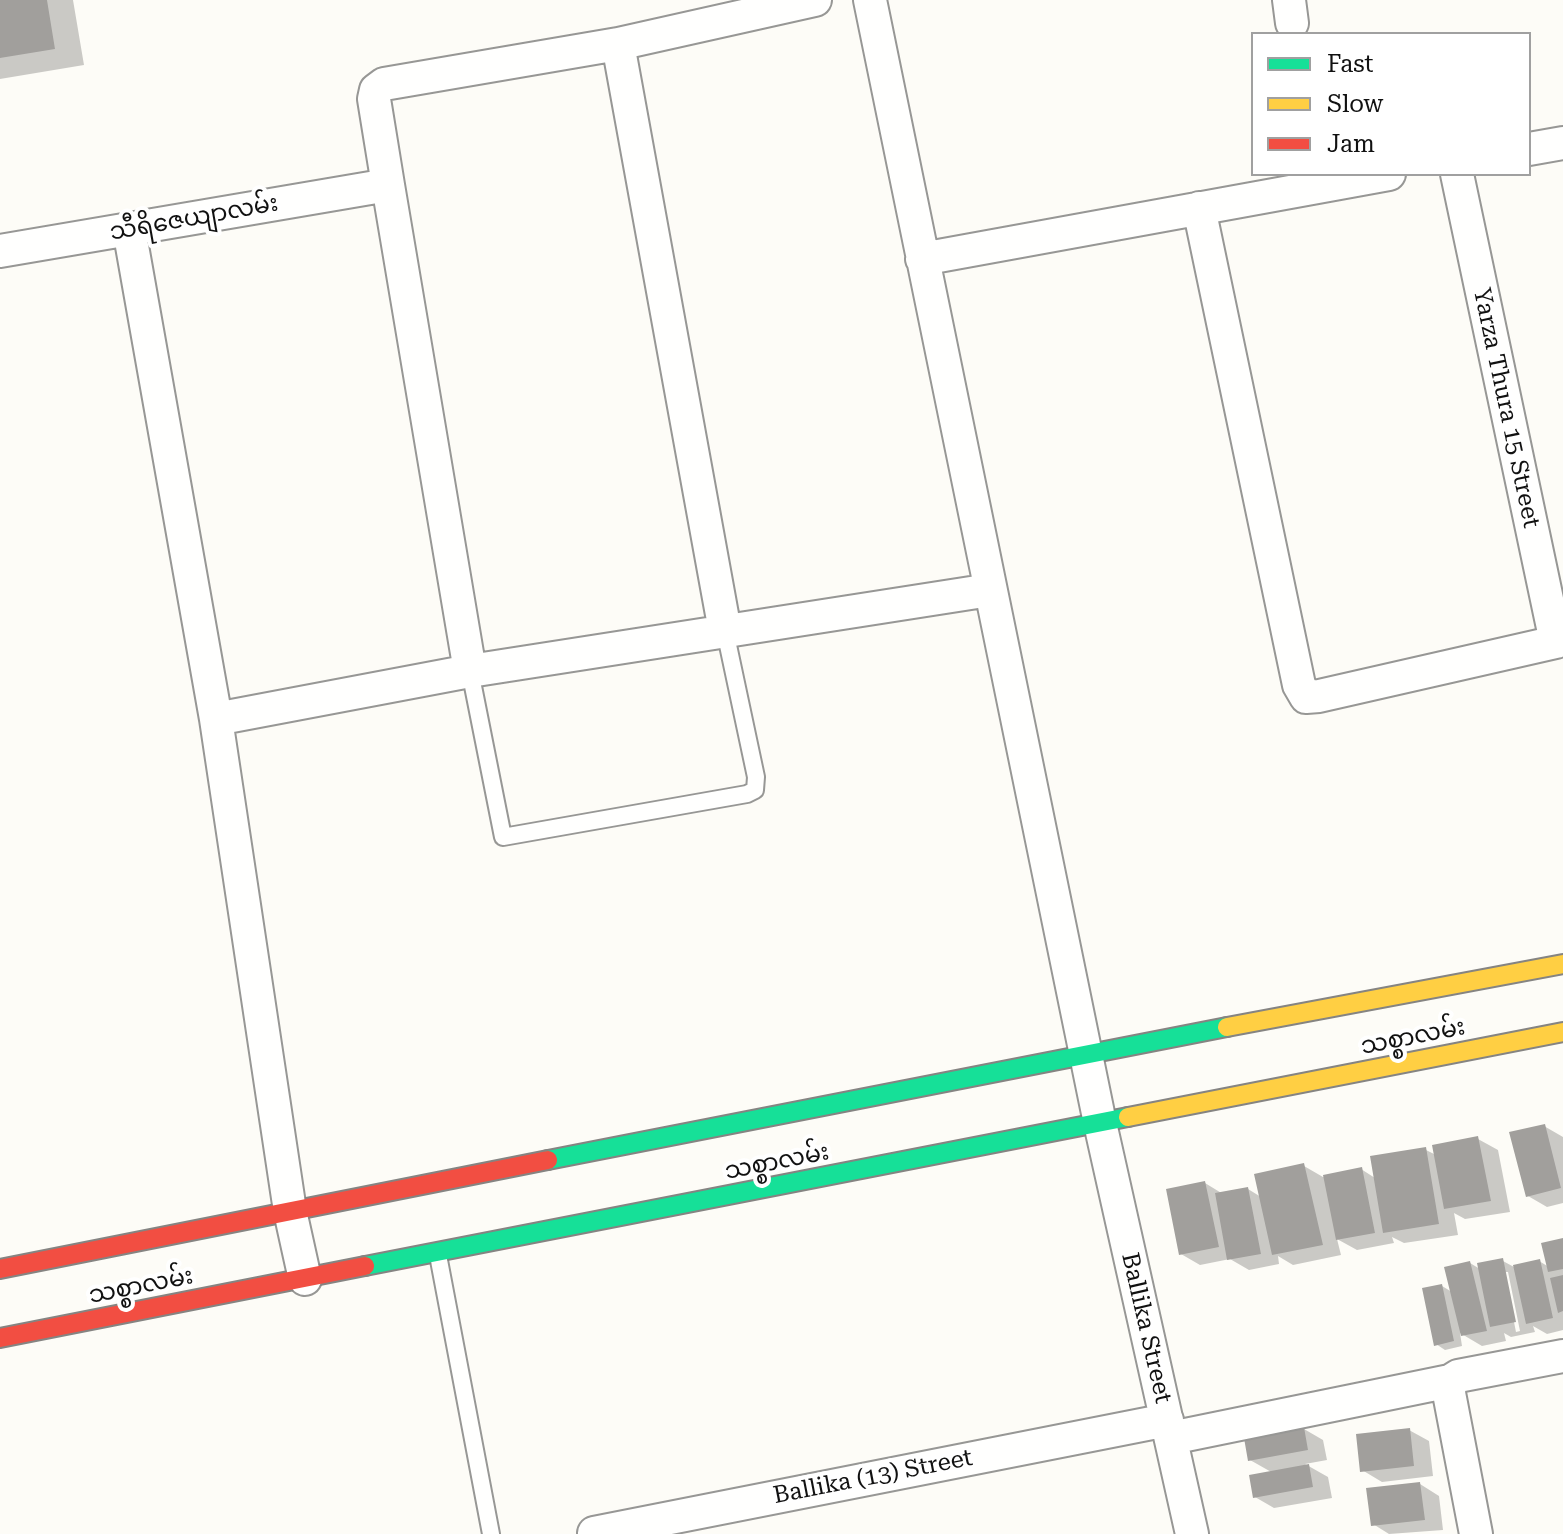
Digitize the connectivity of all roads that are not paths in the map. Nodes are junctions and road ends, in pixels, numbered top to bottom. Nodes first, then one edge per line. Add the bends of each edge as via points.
1 (815, 0) edge
2 (870, 0) edge
3 (618, 44) junction
4 (1563, 143) edge
5 (1531, 149) edge
6 (1378, 176) edge
7 (1457, 176) edge
8 (388, 185) junction
9 (1199, 208) junction
10 (129, 229) junction
11 (0, 251) edge
12 (922, 259) junction
13 (990, 590) junction
14 (725, 631) junction
15 (1560, 642) edge
16 (470, 671) junction
17 (216, 719) junction
18 (1563, 964) edge
19 (1563, 1032) edge
20 (1086, 1054) junction
21 (1100, 1123) junction
22 (290, 1211) junction
23 (437, 1254) junction
24 (0, 1269) edge
25 (305, 1279) junction
26 (0, 1338) edge
27 (1563, 1356) edge
28 (1450, 1381) junction
29 (1169, 1429) junction
30 (491, 1534) edge
31 (589, 1534) edge
32 (1192, 1534) edge
33 (1476, 1534) edge

1 - 3 street
2 - 12 street, Ballika Street
3 - 8 street via 384,84 374,99
3 - 14 street
4 - 5 street
6 - 9 street
7 - 15 street, Yarza Thura 15 Street
8 - 10 street, သီရိဇေယျာလမ်း
8 - 16 street
9 - 12 street
9 - 15 street via 1299,685 1306,697
10 - 11 street, သီရိဇေယျာလမ်း
10 - 17 street
12 - 13 street, Ballika Street
13 - 14 street
13 - 20 street, Ballika Street
14 - 16 street
14 - 16 lane via 755,790 503,837
16 - 17 street
17 - 22 street
18 - 20 main road, သစ္စာလမ်း
19 - 21 main road, သစ္စာလမ်း
20 - 21 street, Ballika Street
20 - 22 main road, သစ္စာလမ်း
21 - 23 main road, သစ္စာလမ်း
21 - 29 street, Ballika Street
22 - 24 main road, သစ္စာလမ်း
22 - 25 street
23 - 25 main road, သစ္စာလမ်း
23 - 30 lane
25 - 26 main road, သစ္စာလမ်း
27 - 28 street, Ballika (13) Street
28 - 29 street, Ballika (13) Street
28 - 33 street
29 - 31 street, Ballika (13) Street
29 - 32 street, Ballika Street

